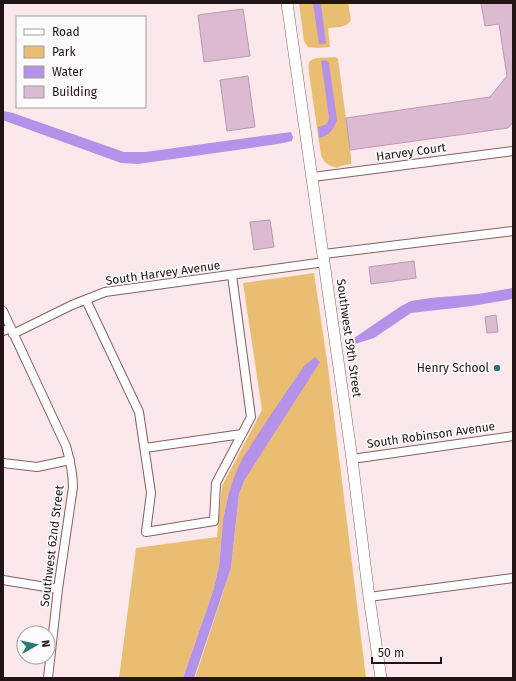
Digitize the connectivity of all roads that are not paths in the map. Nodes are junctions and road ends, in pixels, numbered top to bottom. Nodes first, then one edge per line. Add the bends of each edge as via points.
1 (287, 3) edge
2 (513, 151) edge
3 (313, 177) junction
4 (513, 231) edge
5 (324, 258) junction
6 (232, 275) junction
7 (86, 300) junction
8 (3, 311) edge
9 (9, 331) edge
10 (242, 434) junction
11 (513, 436) edge
12 (145, 448) junction
13 (352, 459) junction
14 (70, 460) junction
15 (3, 463) edge
16 (513, 578) edge
17 (3, 580) edge
18 (58, 589) junction
19 (369, 597) junction
20 (48, 678) edge
21 (381, 678) edge

1 - 3 main road, Southwest 59th Street
2 - 3 street, Harvey Court
3 - 5 main road, Southwest 59th Street
4 - 5 street, South Harvey Avenue
5 - 6 street, South Harvey Avenue
5 - 13 main road, Southwest 59th Street
6 - 7 street, South Harvey Avenue via 105,292
6 - 10 street via 251,417
7 - 9 street, South Harvey Avenue
7 - 12 street via 138,412
8 - 9 street, Southwest 62nd Street
9 - 14 street, Southwest 62nd Street via 66,446
10 - 12 street
10 - 12 street via 216,483 214,521 146,532 151,493
11 - 13 street, South Robinson Avenue
13 - 19 main road, Southwest 59th Street
14 - 15 street via 37,468
14 - 18 street, Southwest 62nd Street via 73,487
16 - 19 street
17 - 18 street
18 - 20 street, Southwest 62nd Street
19 - 21 main road, Southwest 59th Street

